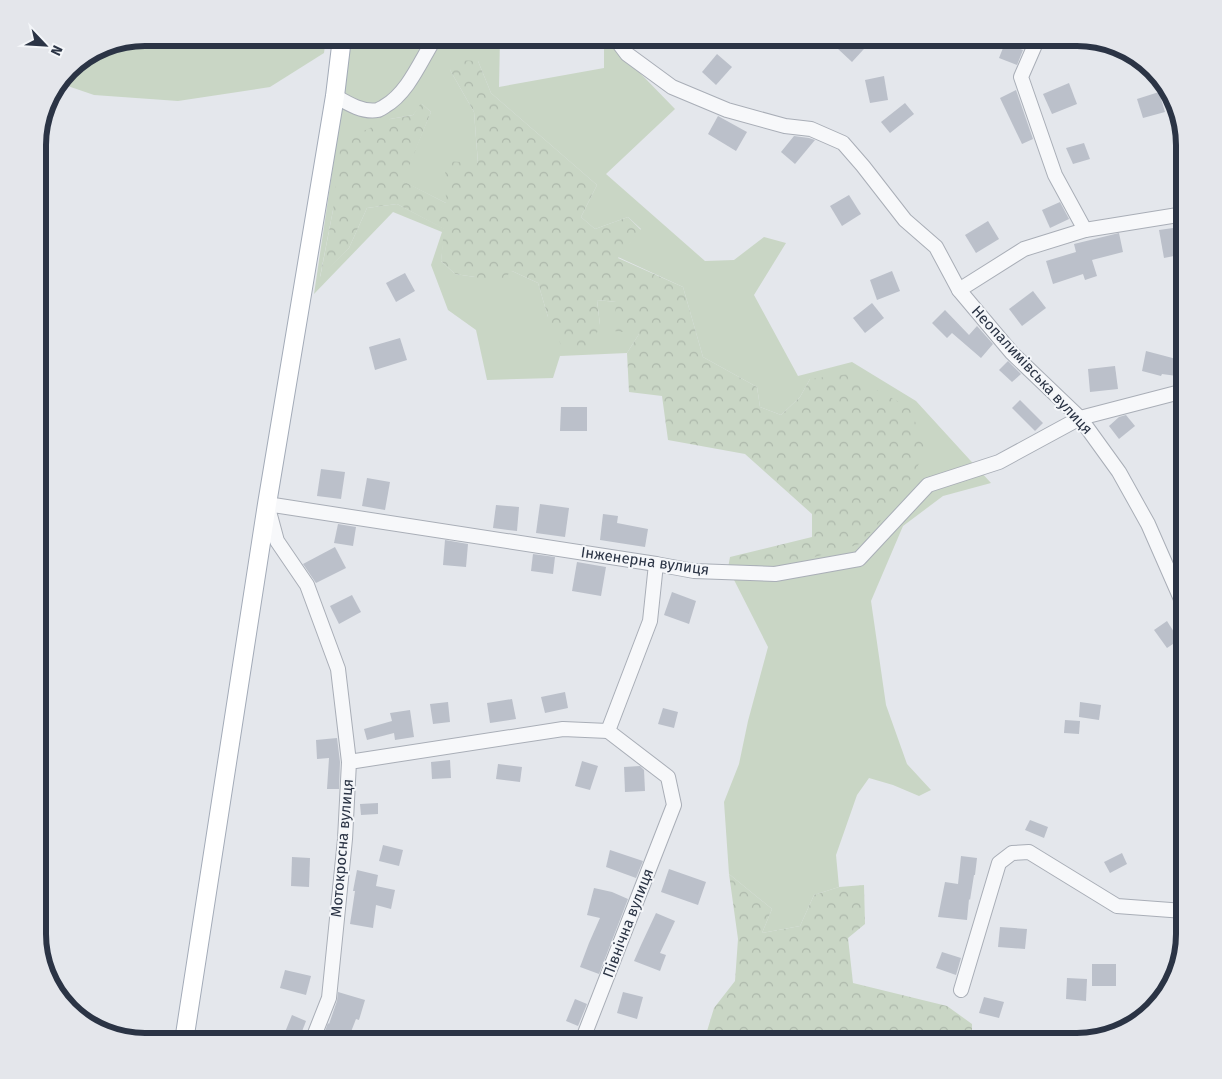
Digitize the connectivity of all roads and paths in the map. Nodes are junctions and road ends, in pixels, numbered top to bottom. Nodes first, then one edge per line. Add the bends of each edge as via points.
1 (341, 46) edge
2 (430, 46) edge
3 (621, 46) edge
4 (1035, 46) edge
5 (335, 96) junction
6 (1176, 215) edge
7 (1085, 230) junction
8 (959, 290) junction
9 (1176, 393) edge
10 (1080, 418) junction
11 (267, 504) junction
12 (656, 564) junction
13 (1176, 588) edge
14 (608, 731) junction
15 (349, 762) junction
16 (1176, 910) edge
17 (960, 990) dead end
18 (185, 1033) edge
19 (315, 1033) edge
20 (585, 1033) edge

1 - 5 main road
2 - 5 street via 405,90 379,110 351,105
3 - 8 street, Неопалимівська вулиця via 672,87 727,110 785,126 811,129 843,143 906,220 936,247
4 - 7 street via 1021,77 1055,175
5 - 11 main road
6 - 7 street
7 - 8 street via 1024,249
8 - 10 street, Неопалимівська вулиця via 1012,353
9 - 10 street, Інженерна вулиця
10 - 12 street, Інженерна вулиця via 999,462 928,485 859,559 775,574 694,571
10 - 13 street, Неопалимівська вулиця via 1119,472 1148,524
11 - 12 street, Інженерна вулиця
11 - 15 street via 277,542 307,585 338,669
11 - 18 main road
12 - 14 street via 650,621
14 - 15 street, Мотокросна вулиця via 563,729
14 - 20 street, Північна вулиця via 668,777 674,805
15 - 19 street, Мотокросна вулиця via 345,839 329,998
16 - 17 street via 1117,906 1030,852 1012,854 999,863

